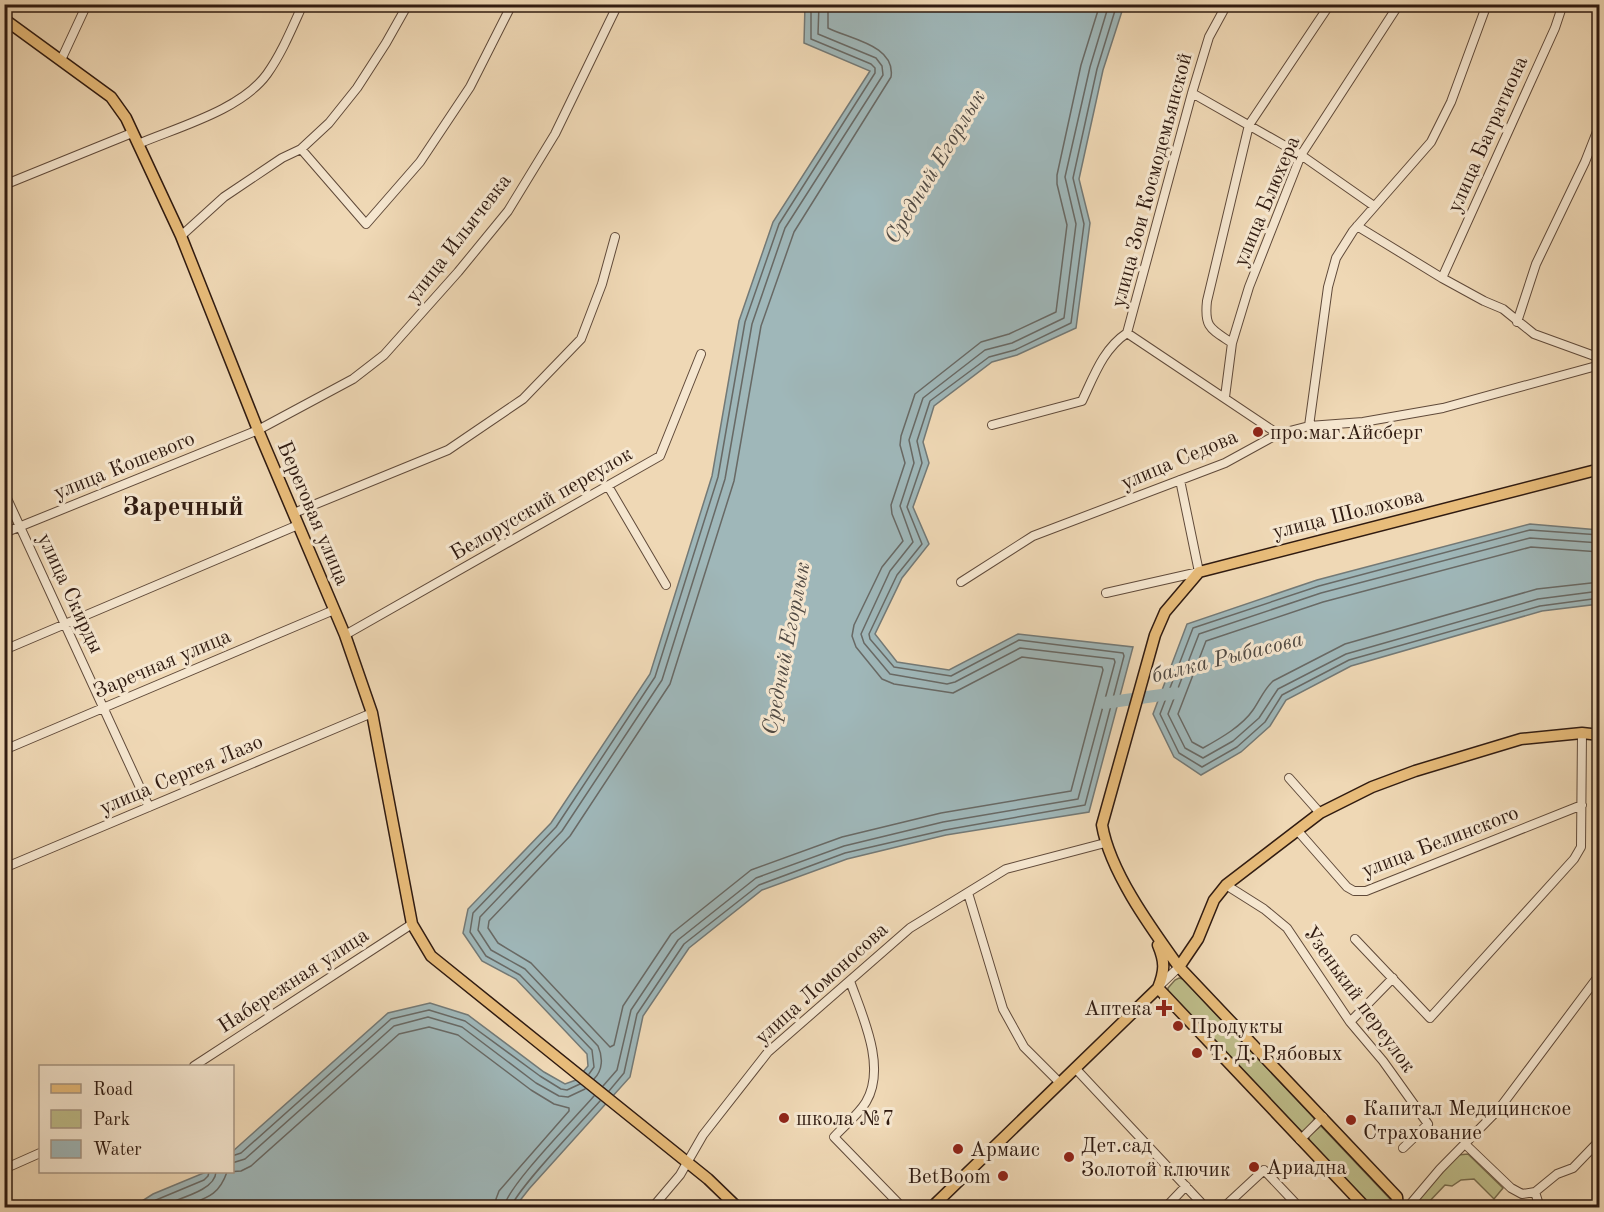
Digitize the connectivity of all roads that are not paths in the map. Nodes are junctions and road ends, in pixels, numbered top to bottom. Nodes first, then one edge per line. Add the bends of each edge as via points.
1 (87, 4) edge
2 (303, 4) edge
3 (408, 4) edge
4 (512, 4) edge
5 (618, 4) edge
6 (1227, 4) edge
7 (1330, 4) edge
8 (1400, 4) edge
9 (1487, 4) edge
10 (1563, 4) edge
11 (4, 19) edge
12 (62, 60) junction
13 (1192, 93) junction
14 (1599, 124) edge
15 (1249, 125) junction
16 (132, 133) junction
17 (138, 144) junction
18 (301, 149) junction
19 (1301, 155) junction
20 (4, 185) edge
21 (1374, 206) junction
22 (1357, 226) junction
23 (181, 236) junction
24 (615, 237) dead end
25 (1442, 278) junction
26 (1517, 322) junction
27 (1127, 333) junction
28 (1232, 343) junction
29 (701, 354) dead end
30 (1599, 358) edge
31 (1599, 365) edge
32 (1225, 397) junction
33 (992, 425) dead end
34 (1309, 426) junction
35 (258, 430) junction
36 (1278, 434) junction
37 (1599, 469) edge
38 (1180, 480) junction
39 (608, 486) junction
40 (4, 492) edge
41 (294, 513) junction
42 (298, 525) junction
43 (21, 526) junction
44 (4, 533) edge
45 (1199, 572) junction
46 (961, 582) dead end
47 (666, 585) dead end
48 (1106, 593) dead end
49 (334, 610) junction
50 (65, 624) junction
51 (345, 635) junction
52 (4, 650) edge
53 (104, 708) junction
54 (372, 713) junction
55 (1582, 733) junction
56 (1599, 735) edge
57 (4, 750) edge
58 (1289, 777) dead end
59 (1582, 805) junction
60 (149, 807) junction
61 (1320, 813) junction
62 (1297, 831) junction
63 (1105, 843) junction
64 (4, 868) edge
65 (1226, 885) junction
66 (968, 893) junction
67 (412, 924) junction
68 (1151, 928) junction
69 (1355, 939) dead end
70 (1179, 967) junction
71 (1599, 974) edge
72 (1393, 978) junction
73 (850, 981) junction
74 (1158, 988) junction
75 (1350, 1022) junction
76 (196, 1065) edge
77 (1076, 1068) junction
78 (1060, 1083) junction
79 (1323, 1118) junction
80 (1300, 1140) junction
81 (1599, 1140) edge
82 (1465, 1144) junction
83 (1403, 1148) dead end
84 (39, 1153) edge
85 (687, 1163) junction
86 (4, 1169) edge
87 (1186, 1186) junction
88 (1535, 1192) junction
89 (1400, 1207) edge
90 (652, 1208) edge
91 (738, 1208) edge
92 (903, 1208) edge
93 (931, 1208) edge
94 (1165, 1208) edge
95 (1206, 1208) edge
96 (1223, 1208) edge
97 (1300, 1208) edge
98 (1366, 1208) edge
99 (1540, 1208) edge

1 - 12 street
2 - 17 street via 266,76 246,95 214,113
3 - 18 street via 357,88 329,123
4 - 18 street via 470,87 420,162 366,224
5 - 35 street, улица Ильичевка via 555,134 508,211 458,272 384,355 354,379
6 - 13 street, улица Зои Космодемьянской via 1209,37
7 - 15 street
8 - 19 street, улица Блюхера
9 - 21 street via 1451,102 1431,142
10 - 25 street, улица Багратиона
11 - 12 main road, Береговая улица
12 - 16 main road, Береговая улица via 111,97
13 - 15 street
13 - 27 street, улица Зои Космодемьянской
14 - 26 street via 1536,264
15 - 19 street
15 - 28 street via 1205,317 1209,328
16 - 17 main road, Береговая улица
16 - 20 street
17 - 23 main road, Береговая улица
18 - 23 street via 224,197
19 - 21 street
19 - 28 street, улица Блюхера via 1249,287
21 - 22 street
22 - 25 street
22 - 34 street via 1336,258 1328,287
23 - 35 main road, Береговая улица
24 - 41 street via 581,339 523,399 448,450
25 - 26 street via 1503,309
26 - 30 street via 1534,334
27 - 32 street, улица Зои Космодемьянской
27 - 33 street via 1114,342 1082,401
28 - 32 street, улица Блюхера
29 - 39 street, Белорусский переулок via 660,456
31 - 34 street, улица Седова via 1443,408 1363,422
32 - 36 street, улица Зои Космодемьянской
34 - 36 street, улица Седова
35 - 41 main road, Береговая улица
35 - 43 street, улица Кошевого
36 - 38 street, улица Седова via 1225,463
37 - 45 main road, улица Шолохова
38 - 45 street
38 - 46 street, улица Седова via 1033,536
39 - 47 street
39 - 51 street, Белорусский переулок
40 - 43 street, улица Скирды
41 - 42 main road, Береговая улица
42 - 49 main road, Береговая улица
42 - 50 street
43 - 44 street, улица Кошевого
43 - 50 street, улица Скирды
45 - 48 street, улица Шолохова
45 - 63 main road via 1165,612 1155,635 1101,825
49 - 51 main road, Береговая улица
49 - 53 street, Заречная улица
50 - 52 street
50 - 53 street, улица Скирды
51 - 54 main road, Береговая улица
53 - 57 street, Заречная улица
53 - 60 street, улица Скирды
54 - 60 street, улица Сергея Лазо
54 - 67 main road, Береговая улица
55 - 56 main road
55 - 59 street
55 - 61 main road via 1521,739 1464,756 1371,787
58 - 61 street
59 - 62 street, улица Белинского via 1366,891 1347,887
59 - 72 street via 1581,847 1574,859 1430,1018
60 - 64 street, улица Сергея Лазо
61 - 62 main road
62 - 65 main road
63 - 66 street, улица Ломоносова via 1006,869
63 - 68 main road
65 - 70 main road
65 - 75 street, Узенький переулок via 1287,928
66 - 73 street, улица Ломоносова via 910,928
66 - 78 street via 1003,1008 1024,1047
67 - 76 street, Набережная улица
67 - 85 main road, Береговая улица via 431,956
68 - 70 main road
68 - 74 main road via 1164,972
69 - 72 street
70 - 74 street
70 - 79 main road
71 - 82 street via 1499,1109
72 - 75 street
73 - 85 street, улица Ломоносова via 768,1052 703,1135
73 - 92 street via 874,1056 873,1086 866,1103 834,1137
74 - 77 main road
74 - 80 main road
75 - 83 street, Узенький переулок via 1428,1124
77 - 78 main road
77 - 87 street
78 - 93 main road
79 - 80 street
79 - 89 main road via 1397,1197
80 - 98 main road
81 - 88 street via 1573,1168 1557,1174
82 - 88 street via 1511,1188 1522,1194
82 - 89 street
84 - 86 street
85 - 90 street, улица Ломоносова
85 - 91 main road, Береговая улица
87 - 94 street
87 - 95 street
88 - 99 street
96 - 97 street via 1264,1170

